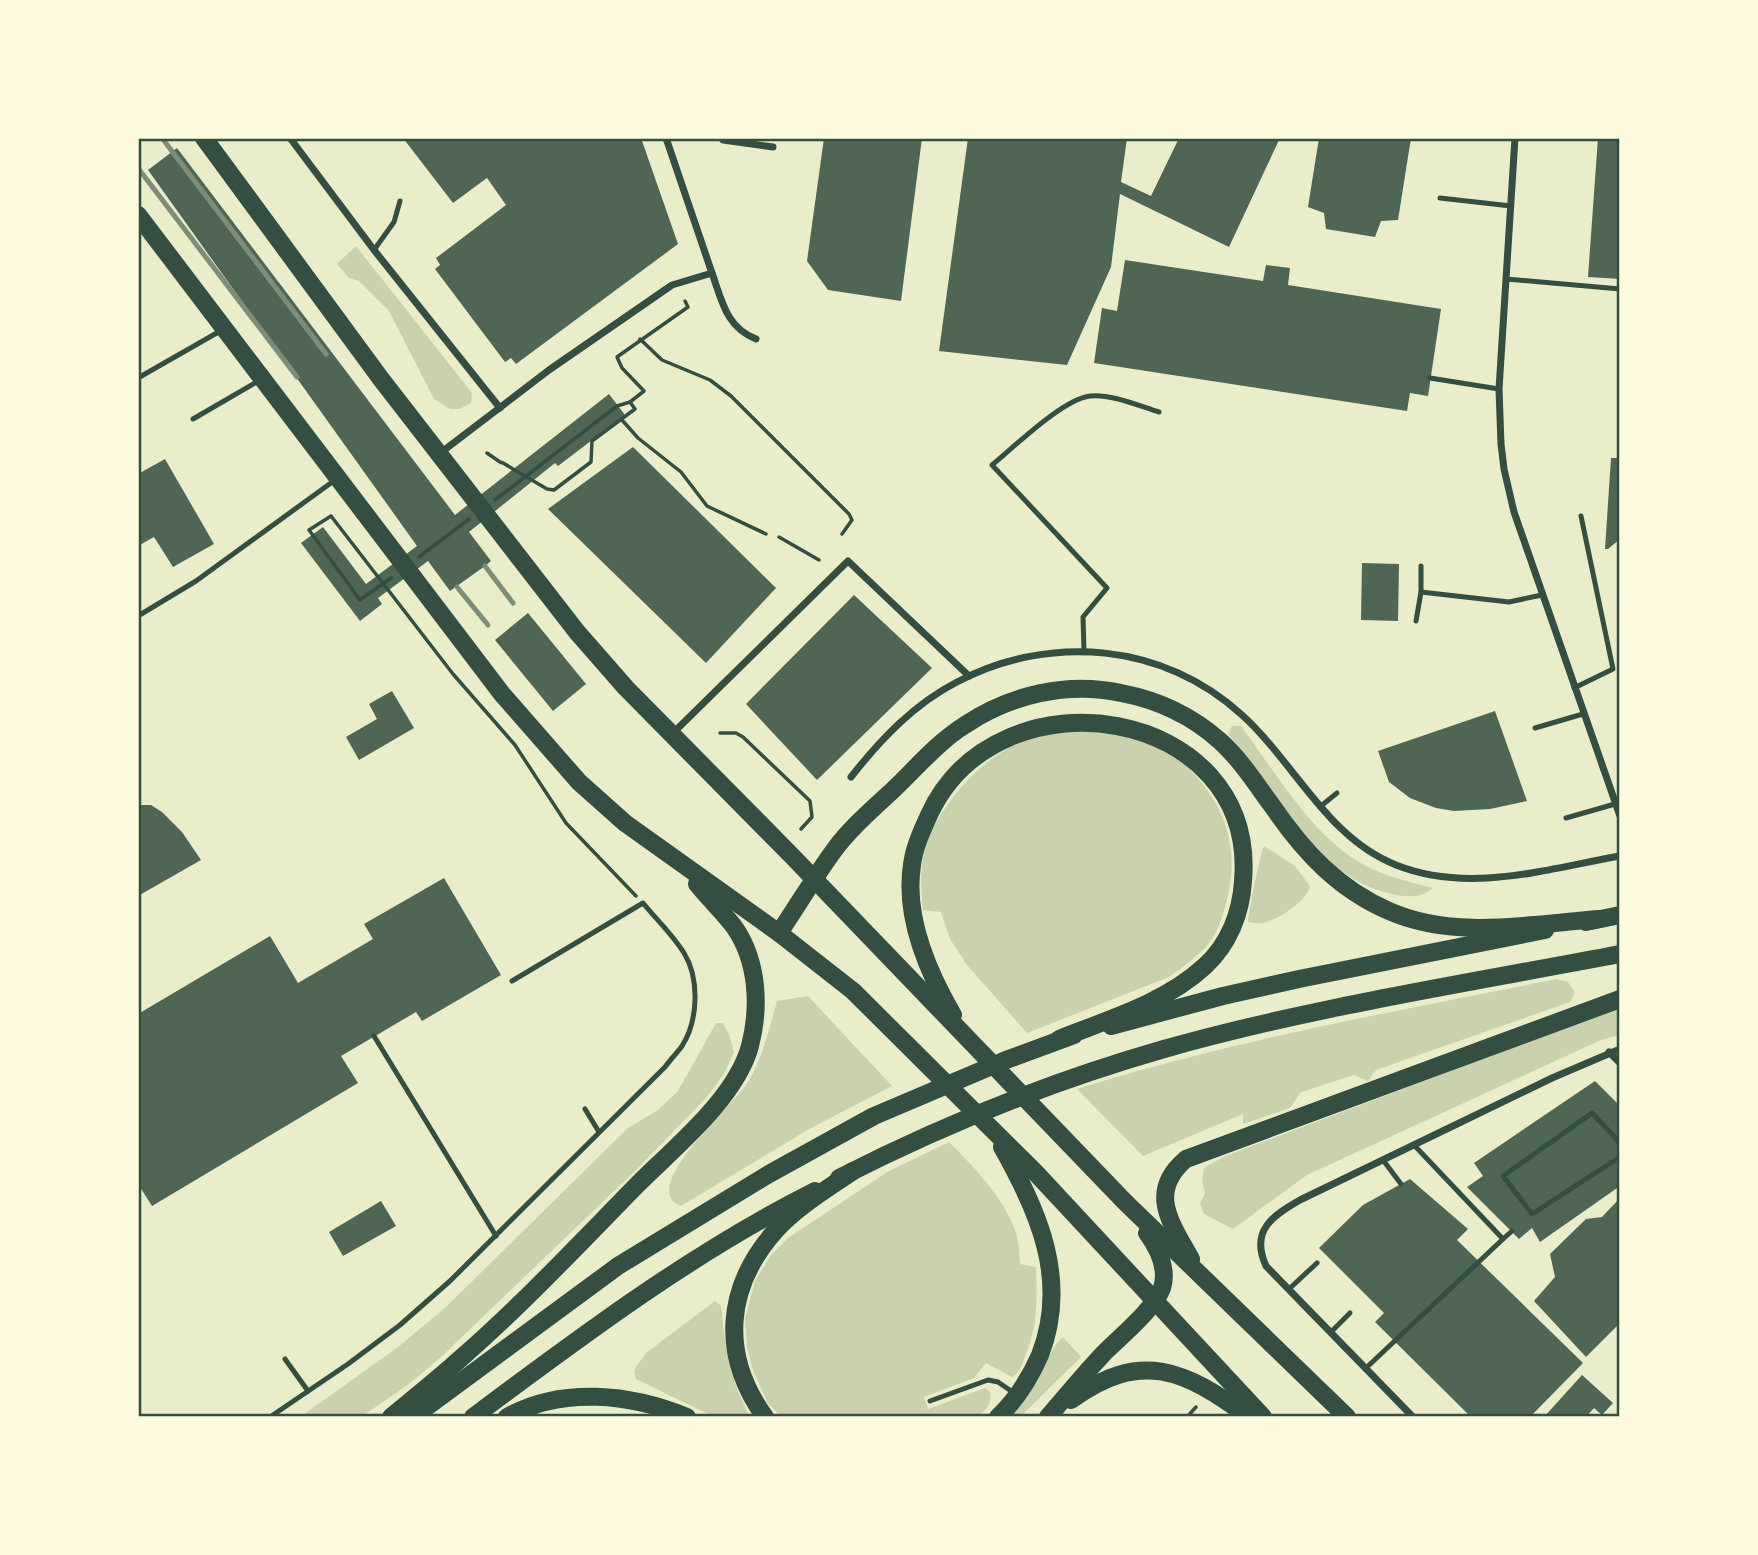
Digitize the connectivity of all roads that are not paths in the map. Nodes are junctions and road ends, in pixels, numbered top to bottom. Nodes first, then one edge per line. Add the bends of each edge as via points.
1 (205, 138) edge
2 (290, 138) edge
3 (666, 138) edge
4 (1515, 138) edge
5 (723, 140) dead end
6 (773, 147) dead end
7 (1440, 198) dead end
8 (400, 201) dead end
9 (1511, 206) junction
10 (138, 215) edge
11 (374, 250) junction
12 (712, 273) junction
13 (1506, 279) junction
14 (1615, 279) dead end
15 (1617, 288) edge
16 (224, 328) junction
17 (756, 339) dead end
18 (138, 378) edge
19 (1430, 378) dead end
20 (263, 379) junction
21 (1499, 389) junction
22 (500, 408) junction
23 (1159, 412) dead end
24 (193, 419) dead end
25 (439, 454) junction
26 (337, 478) junction
27 (1581, 516) dead end
28 (1421, 566) dead end
29 (1422, 592) junction
30 (1542, 596) junction
31 (138, 616) edge
32 (1416, 621) dead end
33 (1084, 651) junction
34 (1617, 668) edge
35 (969, 676) junction
36 (1574, 688) junction
37 (1583, 714) junction
38 (1535, 729) dead end
39 (671, 734) junction
40 (851, 776) dead end
41 (1338, 793) dead end
42 (1615, 804) junction
43 (1321, 806) junction
44 (1620, 816) edge
45 (1566, 818) dead end
46 (1620, 856) edge
47 (676, 861) junction
48 (815, 880) junction
49 (1620, 915) edge
50 (1599, 919) junction
51 (779, 933) junction
52 (1620, 954) edge
53 (512, 981) dead end
54 (1620, 999) edge
55 (374, 1036) dead end
56 (966, 1036) junction
57 (1059, 1039) junction
58 (1620, 1049) edge
59 (1609, 1052) junction
60 (1620, 1063) edge
61 (585, 1109) dead end
62 (990, 1126) junction
63 (599, 1132) junction
64 (1620, 1143) edge
65 (1414, 1145) junction
66 (1620, 1157) edge
67 (1383, 1160) junction
68 (853, 1171) junction
69 (1401, 1184) dead end
70 (1125, 1202) junction
71 (1512, 1231) dead end
72 (496, 1236) junction
73 (1503, 1239) junction
74 (1317, 1263) dead end
75 (1199, 1275) junction
76 (1290, 1289) junction
77 (1154, 1301) junction
78 (1350, 1312) dead end
79 (1331, 1332) junction
80 (285, 1359) dead end
81 (1366, 1368) junction
82 (308, 1391) junction
83 (1017, 1396) junction
84 (930, 1401) dead end
85 (270, 1417) edge
86 (391, 1417) edge
87 (413, 1417) edge
88 (473, 1417) edge
89 (507, 1417) edge
90 (687, 1417) edge
91 (765, 1417) edge
92 (998, 1417) edge
93 (1048, 1417) edge
94 (1249, 1417) edge
95 (1264, 1417) edge
96 (1347, 1417) edge
97 (1413, 1417) edge

1 - 25 main road
2 - 11 street
3 - 12 street
4 - 9 street
5 - 6 street
7 - 9 lane
8 - 11 lane via 394,222
9 - 13 street
10 - 16 main road
11 - 22 street
12 - 17 street via 729,318 742,333
12 - 22 street via 672,285
13 - 15 lane
13 - 21 street
14 - 15 lane
16 - 18 lane
16 - 20 main road
19 - 21 lane
20 - 24 lane
20 - 26 main road
21 - 30 street via 1504,469
22 - 25 street
23 - 33 lane via 1089,396 1056,413 992,465 1107,588 1083,617
25 - 39 main road via 577,632
26 - 31 lane via 196,581
26 - 47 main road via 546,746 625,823
27 - 34 lane
28 - 29 lane
29 - 30 lane via 1509,602
29 - 32 lane
30 - 36 street
33 - 35 street via 1016,658
33 - 43 street via 1153,662 1203,686 1269,742
34 - 36 lane
35 - 39 street via 848,561
35 - 40 street via 911,714 880,741
36 - 37 street
37 - 38 lane
37 - 42 street
39 - 48 main road
41 - 43 lane
42 - 44 street
42 - 45 lane
43 - 46 street via 1347,836 1372,853 1422,874 1484,880
47 - 51 main road
47 - 86 main road via 735,928 754,974 754,1024 740,1070 705,1117 563,1260 462,1358
48 - 50 main road via 837,846 964,725 1027,696 1081,688 1141,697 1198,723 1240,762 1327,873 1390,912 1431,924 1486,927
48 - 51 main road
48 - 56 main road
49 - 50 main road
50 - 57 main road via 1299,979
51 - 62 main road via 853,991
52 - 68 main road via 1279,1021 1163,1049 1008,1102
53 - 63 lane via 643,903 685,954 695,1004 683,1044
54 - 75 main road via 1186,1159 1174,1170 1164,1196 1170,1220
55 - 72 lane
56 - 57 main road via 934,977 915,921 911,865 919,836 948,784 993,746 1046,725 1104,723 1169,744 1206,772 1234,817 1243,856 1242,895 1222,947 1185,983
56 - 70 main road
57 - 87 main road via 874,1116 722,1202 618,1266
58 - 59 street
59 - 60 street
59 - 65 street
61 - 63 lane
62 - 77 main road
62 - 83 main road via 1036,1213 1052,1273 1052,1311 1045,1340
63 - 72 lane
64 - 66 lane via 1592,1113 1503,1175 1532,1214
65 - 67 street
65 - 73 lane
67 - 69 lane
67 - 76 street via 1278,1213 1266,1226 1260,1253 1266,1266
68 - 88 main road via 716,1245 598,1324
68 - 91 main road via 777,1229 745,1276 734,1316 735,1350 751,1396
70 - 75 main road
70 - 77 main road via 1160,1255 1162,1288
71 - 73 lane
72 - 82 lane via 400,1325
73 - 81 lane
74 - 76 lane
75 - 96 main road
76 - 79 street
77 - 93 main road
77 - 95 main road
78 - 79 lane
79 - 81 street
80 - 82 lane
81 - 97 street
82 - 85 lane
83 - 84 lane via 988,1380
83 - 92 main road
89 - 90 main road via 543,1402 592,1397 622,1398
93 - 94 main road via 1102,1381 1139,1370 1180,1375

